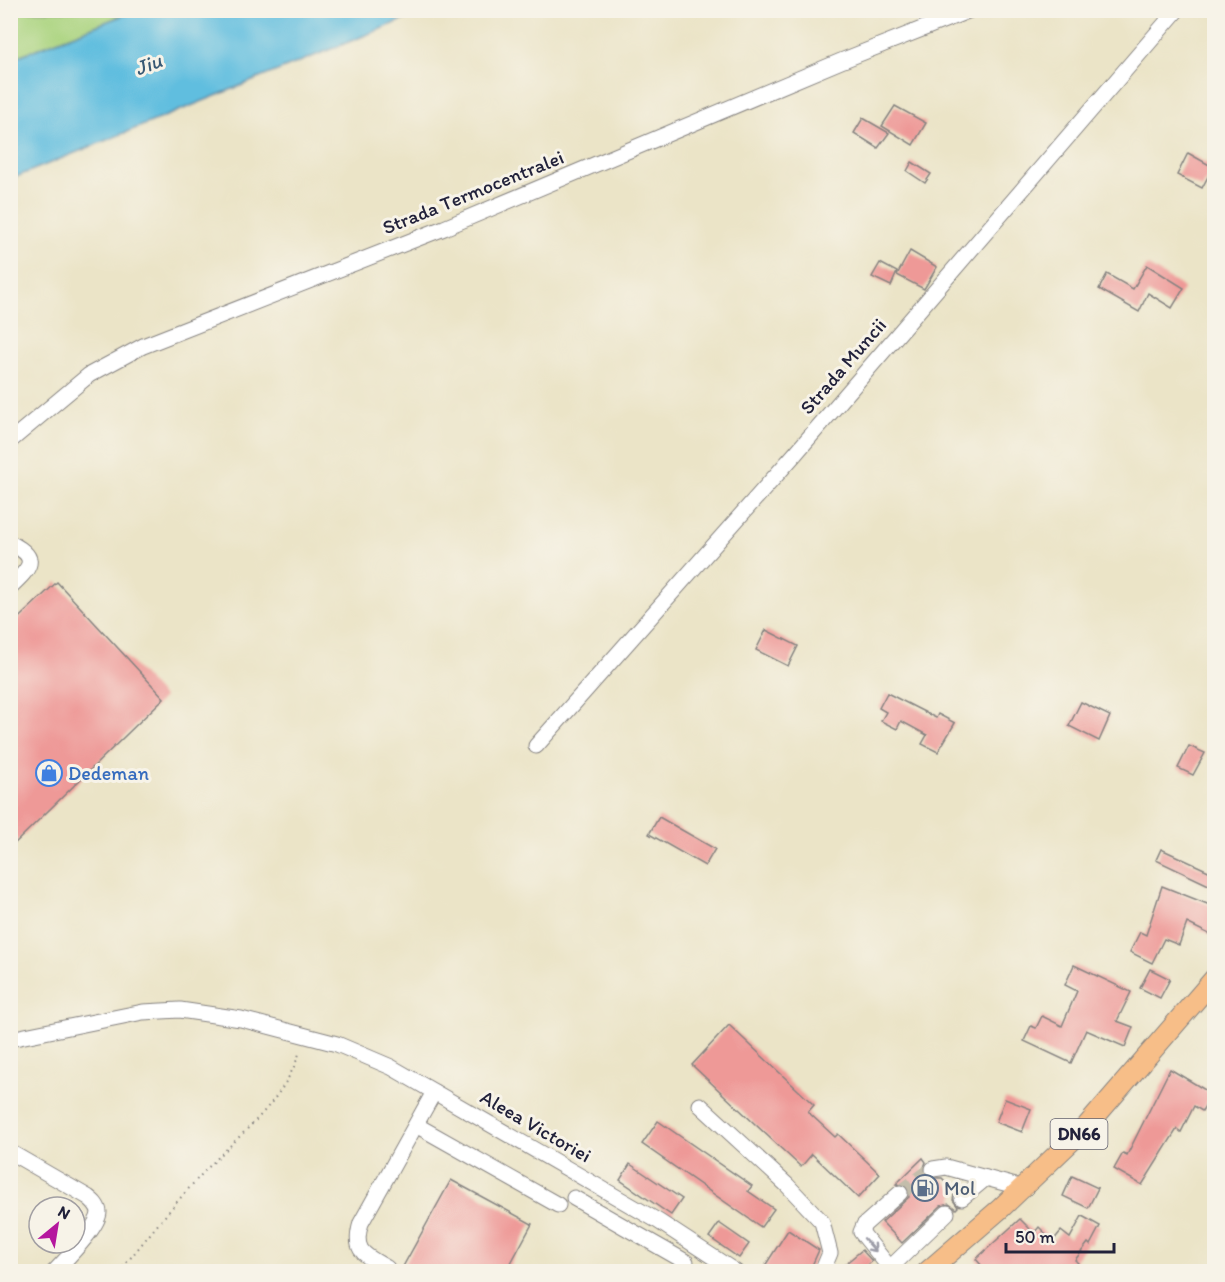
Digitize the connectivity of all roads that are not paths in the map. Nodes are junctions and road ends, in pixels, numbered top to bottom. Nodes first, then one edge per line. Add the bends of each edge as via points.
1 (970, 10) edge
2 (1178, 10) edge
3 (10, 441) edge
4 (10, 543) edge
5 (10, 587) edge
6 (536, 746) dead end
7 (1215, 979) edge
8 (10, 1039) edge
9 (434, 1092) junction
10 (700, 1105) dead end
11 (416, 1125) junction
12 (10, 1152) edge
13 (933, 1169) tunnel mouth
14 (986, 1178) junction
15 (1023, 1188) junction
16 (900, 1193) tunnel mouth
17 (574, 1198) dead end
18 (962, 1198) dead end
19 (558, 1205) dead end
20 (947, 1213) dead end
21 (686, 1262) dead end
22 (387, 1268) dead end
23 (892, 1270) edge
24 (54, 1272) edge
25 (736, 1272) edge
26 (822, 1272) edge
27 (927, 1272) edge

1 - 3 street, Strada Termocentralei via 444,228 143,346 89,375
2 - 6 street, Strada Muncii via 795,454
4 - 5 street via 28,553 31,560
7 - 15 main road, DN66 via 1086,1127
8 - 9 street, Aleea Victoriei via 161,1010 219,1015 337,1044 374,1058
9 - 11 street
9 - 25 street, Aleea Victoriei via 658,1221
10 - 26 street via 822,1222 830,1253
11 - 19 street
11 - 22 street via 357,1235 364,1255
12 - 24 street via 97,1206 95,1223
13 - 14 street via 946,1167
14 - 15 street
14 - 18 street
15 - 27 main road, DN66
16 -> 23 street via 861,1232
17 - 21 street
20 - 23 street

